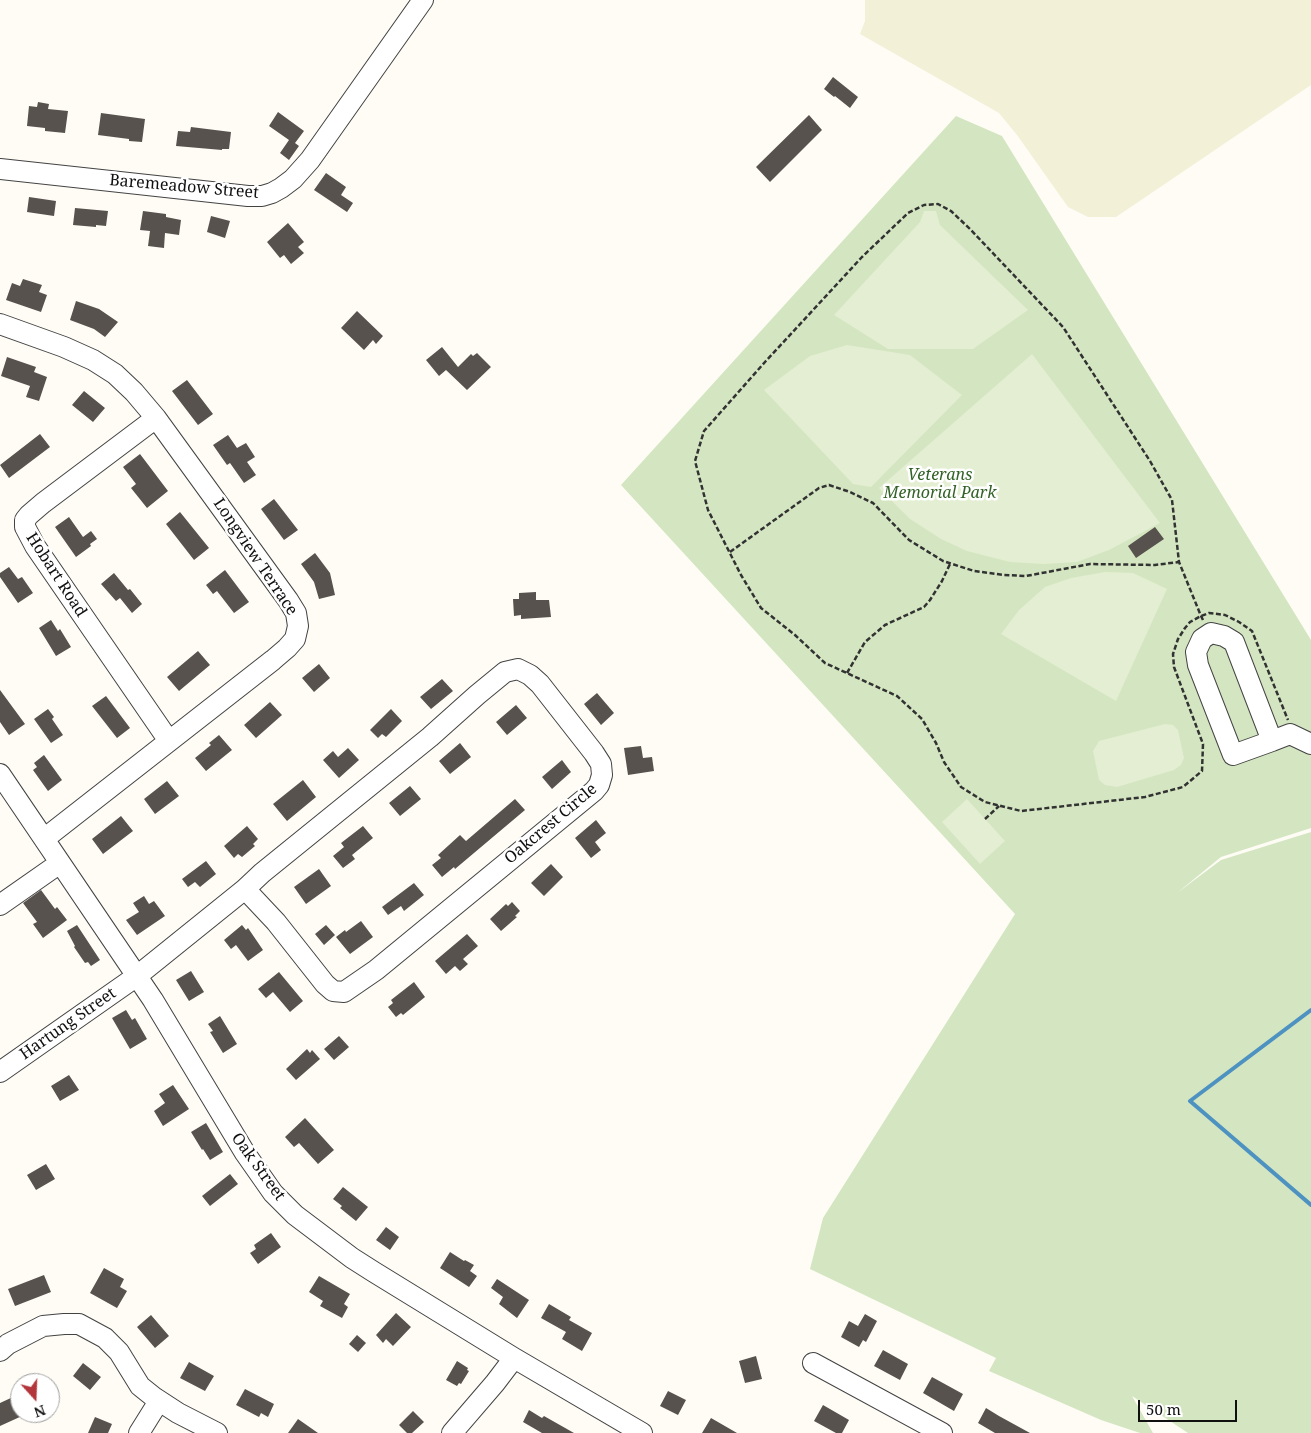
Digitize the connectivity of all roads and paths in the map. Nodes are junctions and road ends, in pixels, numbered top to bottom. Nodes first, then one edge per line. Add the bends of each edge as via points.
1 (423, 0) edge
2 (0, 169) edge
3 (0, 324) edge
4 (156, 418) junction
5 (730, 553) junction
6 (1179, 562) junction
7 (950, 564) junction
8 (846, 673) junction
9 (169, 741) junction
10 (1272, 741) junction
11 (1311, 744) edge
12 (0, 774) edge
13 (999, 806) junction
14 (985, 819) dead end
15 (44, 839) junction
16 (60, 863) junction
17 (246, 889) junction
18 (0, 905) edge
19 (137, 976) junction
20 (0, 1072) edge
21 (0, 1351) edge
22 (514, 1358) junction
23 (813, 1363) dead end
24 (159, 1400) junction
25 (139, 1433) edge
26 (217, 1433) edge
27 (452, 1433) edge
28 (642, 1433) edge
29 (942, 1433) edge

1 - 2 street, Baremeadow Street via 310,160 292,179 272,193 248,196
3 - 4 street, Longview Terrace via 93,360 134,392
4 - 9 street, Longview Terrace via 288,600 296,613 298,626 295,639 287,648
4 - 9 street, Hobart Road via 43,503 29,515 25,527
5 - 6 path via 708,510 695,461 704,431 868,251 908,213 924,205 938,204 970,229 1063,327 1172,500
5 - 7 path via 819,488 829,485 873,503 909,540
5 - 8 path via 761,608 825,663
6 - 7 path via 1090,564 1026,576 974,571
6 - 13 path via 1201,616 1190,622 1178,639 1173,654 1174,667 1202,744 1202,771 1184,787 1145,797 1022,812
7 - 8 path via 924,607 885,625 865,642
8 - 13 path via 897,696 922,719 961,787 985,802
9 - 15 street, Longview Terrace
10 - 10 street via 1234,642 1211,633 1202,639 1196,652 1198,665 1234,755
10 - 11 street via 1290,734
12 - 15 street, Oak Street
13 - 14 path
15 - 16 street, Oak Street
16 - 18 street
16 - 19 street, Oak Street
17 - 17 street, Oakcrest Circle via 506,672 518,669 540,684 601,764 602,775 594,791 376,970 344,992 333,991 325,984
17 - 19 street, Oakcrest Circle
19 - 20 street, Hartung Street
19 - 22 street, Oak Street via 273,1193 295,1215 352,1258
21 - 24 street via 44,1326 79,1324 105,1338 119,1352 140,1386
22 - 27 street
22 - 28 street, Oak Street
23 - 29 street
24 - 25 street
24 - 26 street

